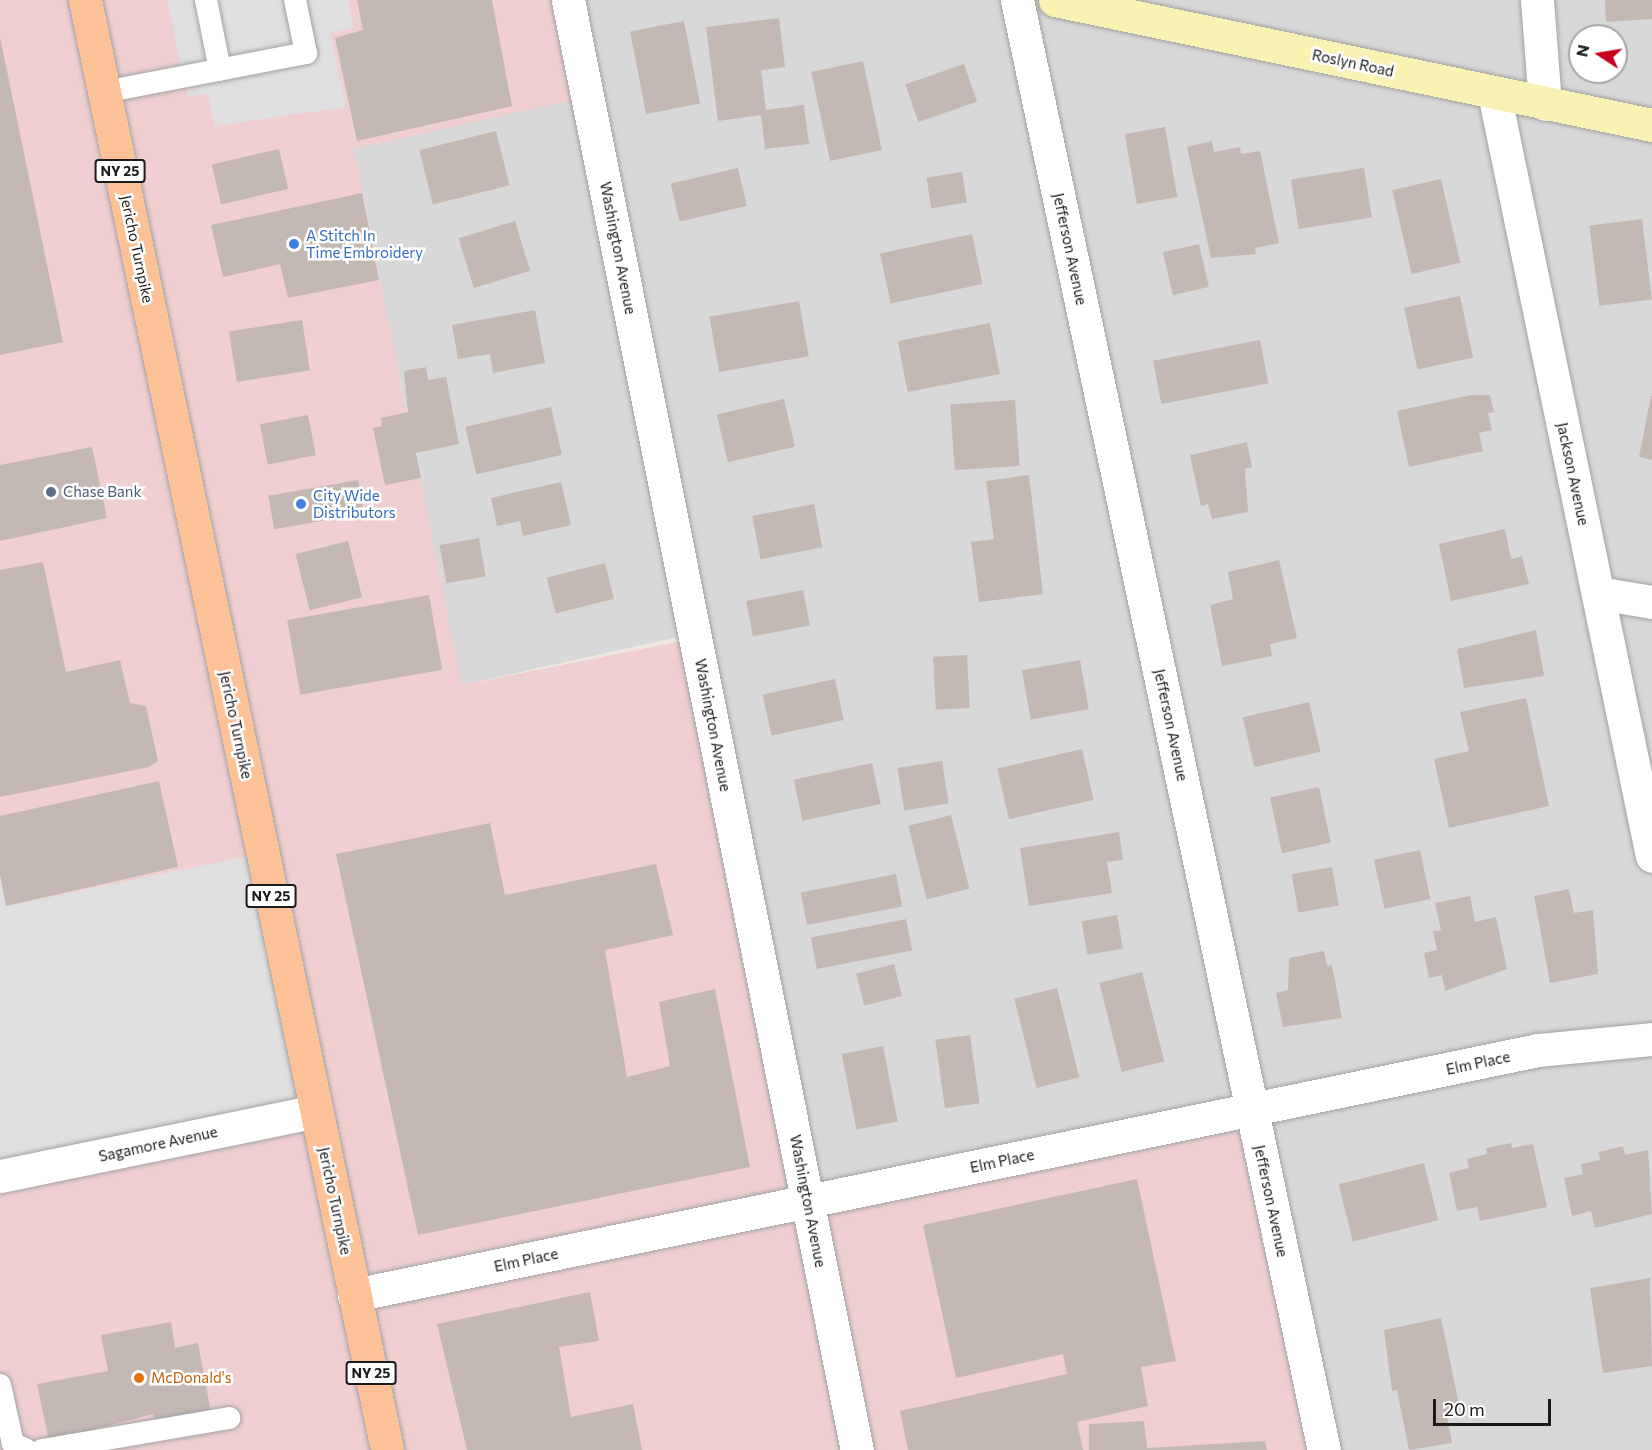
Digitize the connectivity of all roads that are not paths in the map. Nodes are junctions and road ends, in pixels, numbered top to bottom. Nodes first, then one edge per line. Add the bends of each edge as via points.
1 (85, 0) edge
2 (206, 0) edge
3 (295, 0) edge
4 (568, 0) edge
5 (1017, 0) edge
6 (1055, 0) edge
7 (1536, 0) edge
8 (1087, 4) edge
9 (220, 70) junction
10 (104, 93) junction
11 (1494, 93) junction
12 (1545, 104) junction
13 (1652, 125) edge
14 (1598, 593) junction
15 (1652, 602) edge
16 (1652, 856) edge
17 (1652, 1039) edge
18 (1252, 1110) junction
19 (316, 1111) junction
20 (0, 1176) edge
21 (808, 1201) junction
22 (354, 1295) junction
23 (0, 1385) edge
24 (229, 1418) dead end
25 (27, 1450) edge
26 (42, 1450) edge
27 (387, 1450) edge
28 (857, 1450) edge
29 (1324, 1450) edge

1 - 10 main road, Jericho Turnpike / NY 25
2 - 9 lane
3 - 9 lane via 306,53
4 - 21 street, Washington Avenue
5 - 18 street, Jefferson Avenue
6 - 8 main road, Roslyn Road
7 - 12 street
8 - 11 main road, Roslyn Road
9 - 10 lane
10 - 19 main road, Jericho Turnpike / NY 25
11 - 12 main road, Roslyn Road
11 - 14 street, Jackson Avenue
12 - 13 main road, Roslyn Road
14 - 15 street
14 - 16 street, Jackson Avenue
17 - 18 street, Elm Place via 1538,1050
18 - 21 street, Elm Place
18 - 29 street, Jefferson Avenue
19 - 20 street, Sagamore Avenue
19 - 22 main road, Jericho Turnpike / NY 25
21 - 22 street, Elm Place
21 - 28 street, Washington Avenue
22 - 27 main road, Jericho Turnpike / NY 25
23 - 25 lane via 13,1444
24 - 26 lane

